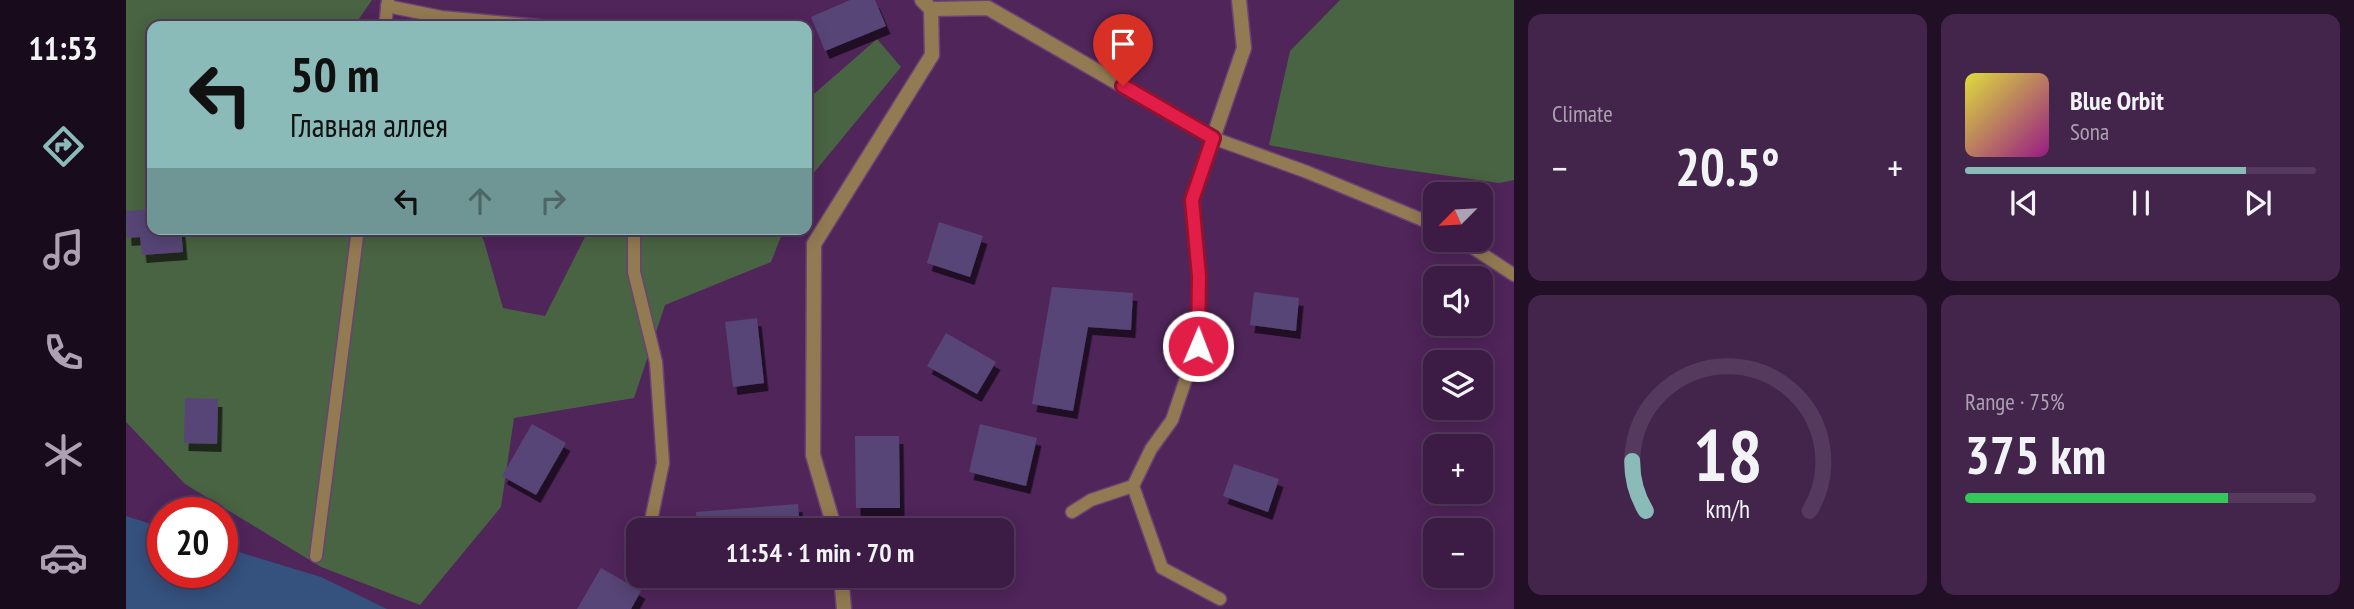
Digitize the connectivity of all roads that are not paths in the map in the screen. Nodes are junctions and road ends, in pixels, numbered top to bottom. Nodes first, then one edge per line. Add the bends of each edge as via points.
1 (1239, 0) edge
2 (388, 3) edge
3 (926, 4) edge
4 (385, 21) edge
5 (477, 21) edge
6 (1213, 138) junction
7 (1423, 220) edge
8 (357, 235) edge
9 (634, 235) edge
10 (1479, 252) edge
11 (1514, 275) edge
12 (1133, 486) junction
13 (1072, 512) dead end
14 (652, 518) edge
15 (831, 518) edge
16 (316, 556) dead end
17 (843, 588) edge
18 (1220, 598) dead end
19 (844, 609) edge

1 - 6 street via 1244,48
2 - 4 lane
2 - 5 lane via 441,18
3 - 6 street via 988,8
3 - 15 street via 932,55 814,244 813,456
6 - 7 lane
6 - 12 lane via 1192,200 1199,276 1198,346 1172,420
8 - 16 lane
9 - 14 lane via 634,272 656,362 663,463
10 - 11 lane
12 - 13 lane via 1091,500
12 - 18 lane via 1162,568
17 - 19 street

